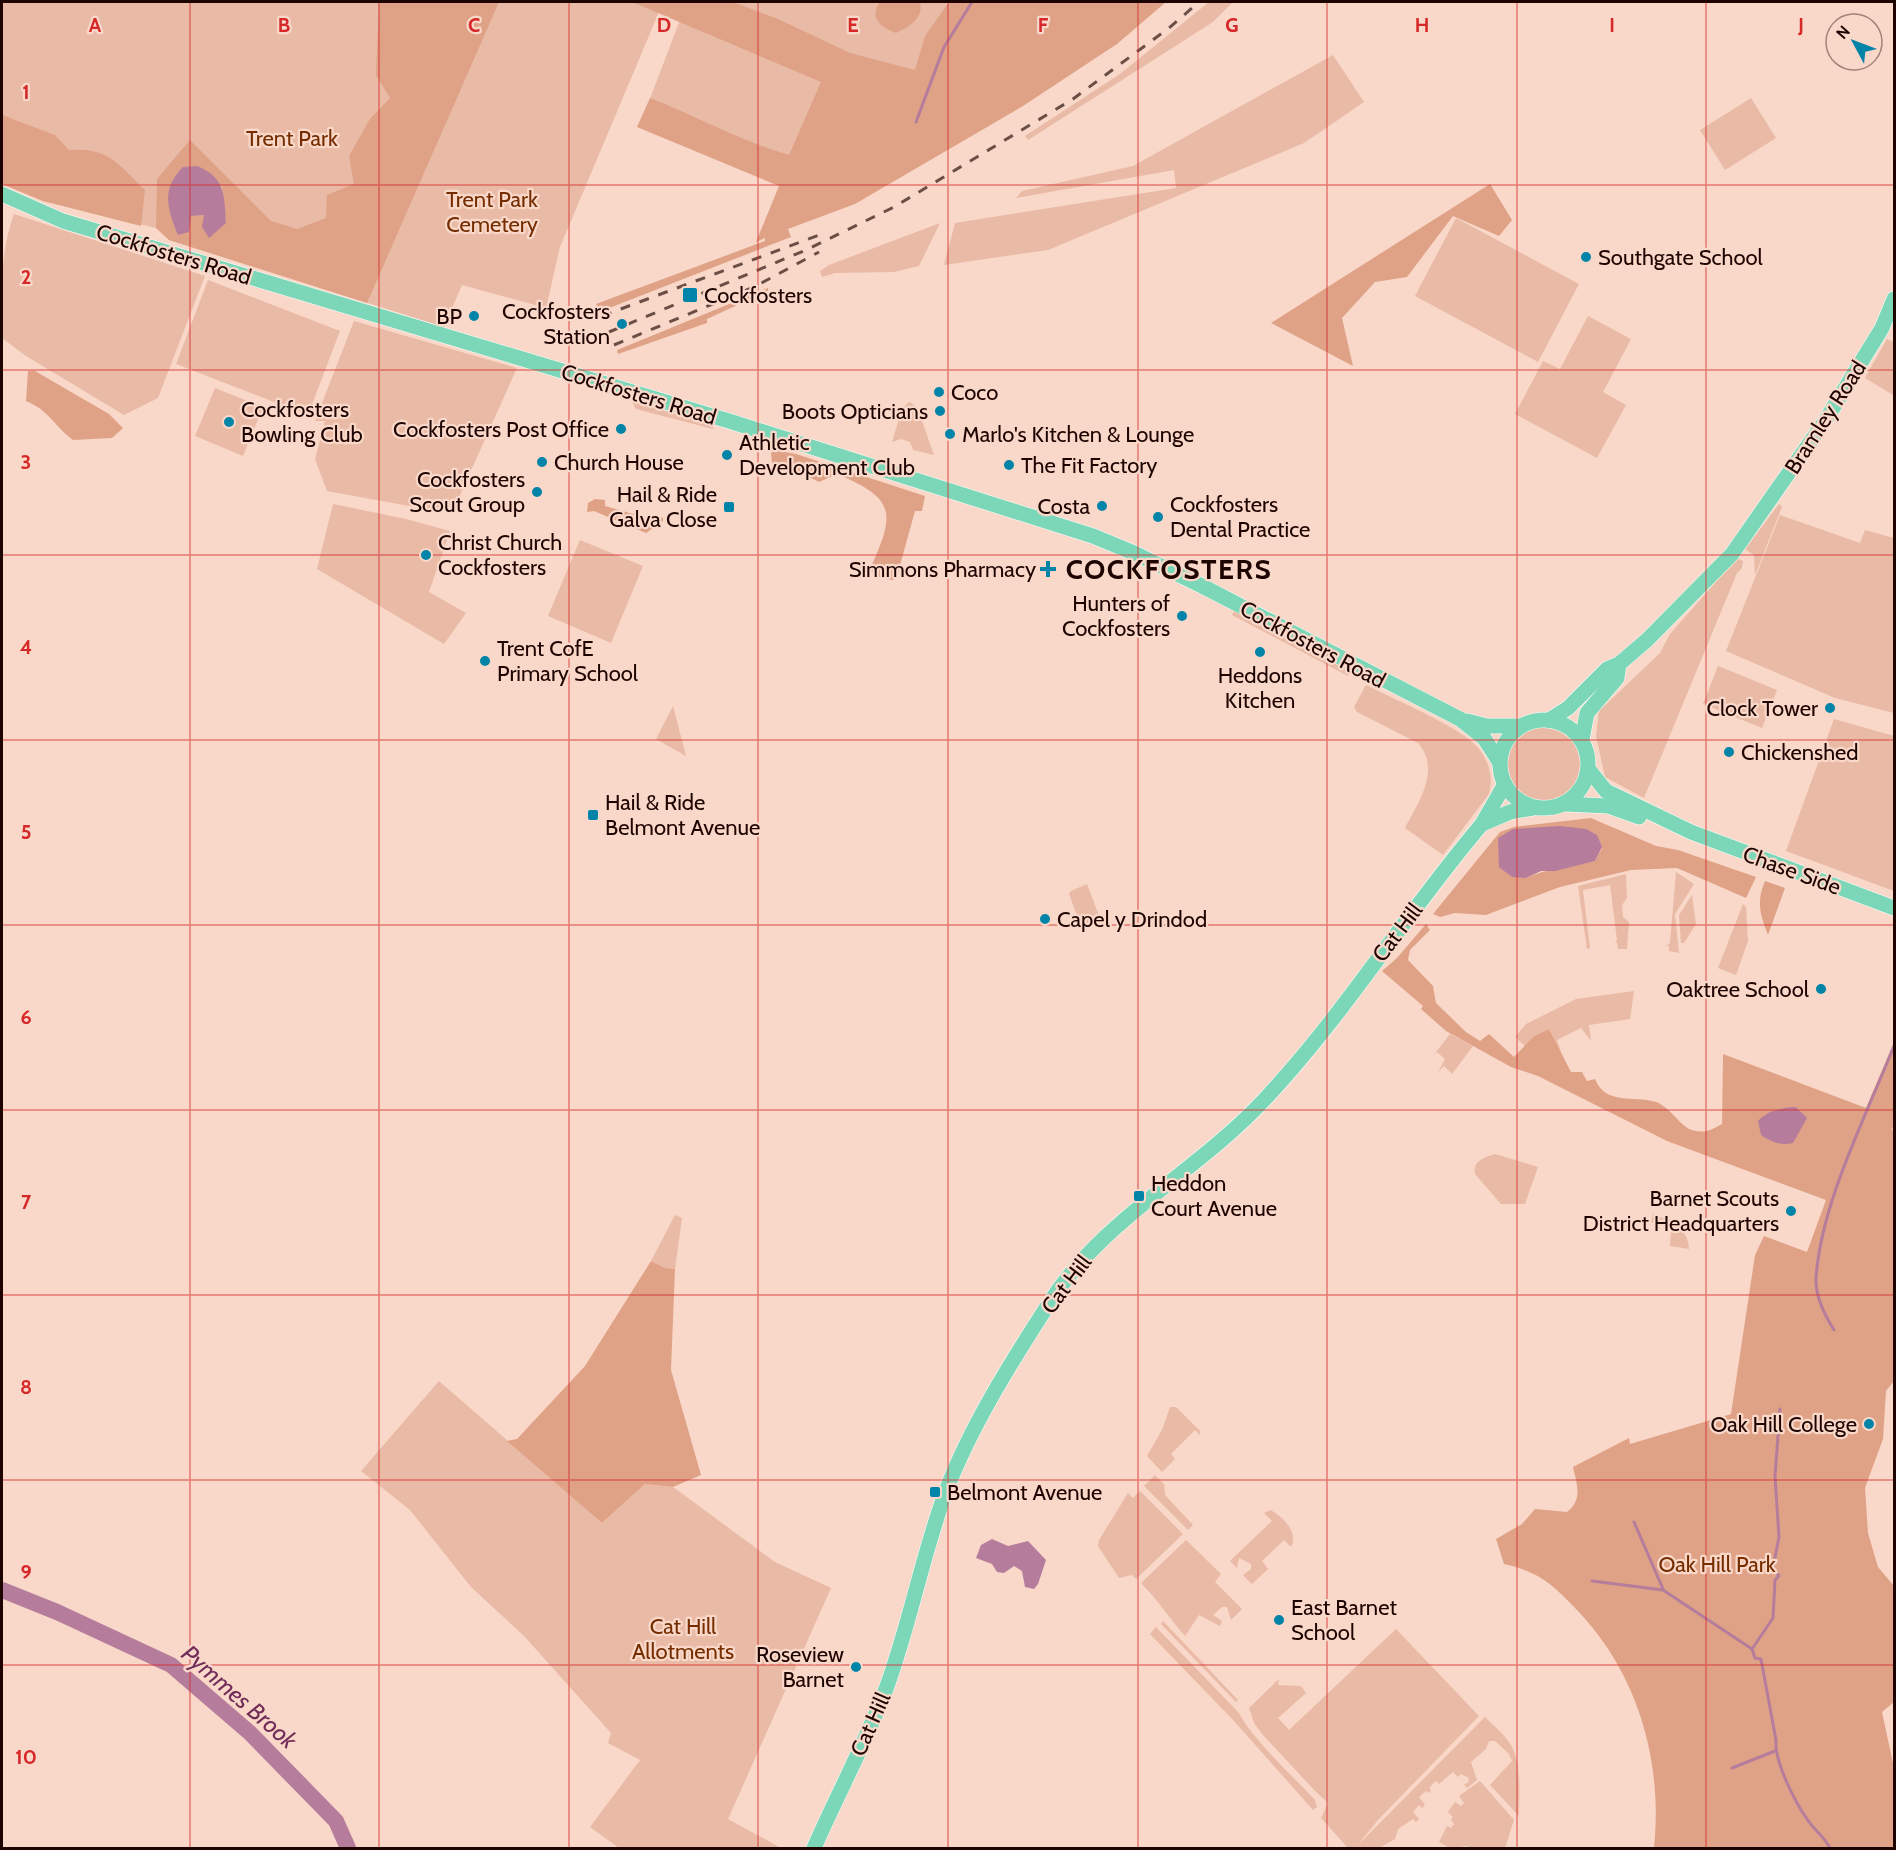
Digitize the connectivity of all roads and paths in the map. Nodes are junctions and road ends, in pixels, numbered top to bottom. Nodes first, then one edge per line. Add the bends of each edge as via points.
1 (2, 194) edge
2 (1894, 299) edge
3 (1619, 664) junction
4 (1460, 719) junction
5 (1549, 720) junction
6 (1521, 726) junction
7 (1582, 740) junction
8 (1500, 763) junction
9 (1588, 770) junction
10 (1504, 784) junction
11 (1564, 804) junction
12 (1534, 808) junction
13 (1482, 824) junction
14 (1690, 832) junction
15 (1894, 908) edge
16 (814, 1848) edge

1 - 4 main road, Cockfosters Road via 63,220 739,424 1093,536 1195,582
2 - 3 main road, Bramley Road via 1882,328 1825,421 1732,554
3 - 5 main road, Bramley Road via 1607,669 1569,708
3 - 7 main road, Bramley Road via 1617,678 1587,713
4 - 6 main road, Cockfosters Road via 1487,726
4 - 8 main road, Cockfosters Road via 1484,738
5 - 6 main road
5 - 7 main road via 1568,726
6 - 8 main road via 1505,744
7 - 9 main road
8 - 10 main road
9 - 11 main road via 1581,790
9 - 14 main road, Chase Side via 1606,791
10 - 12 main road via 1517,799
10 - 13 main road, Cat Hill
11 - 12 main road
11 - 14 main road, Chase Side via 1608,806 1667,828
12 - 13 main road, Cat Hill via 1510,812
13 - 16 main road, Cat Hill via 1294,1068 1263,1102 1098,1243 1048,1304 958,1462 886,1688
14 - 15 main road, Chase Side

